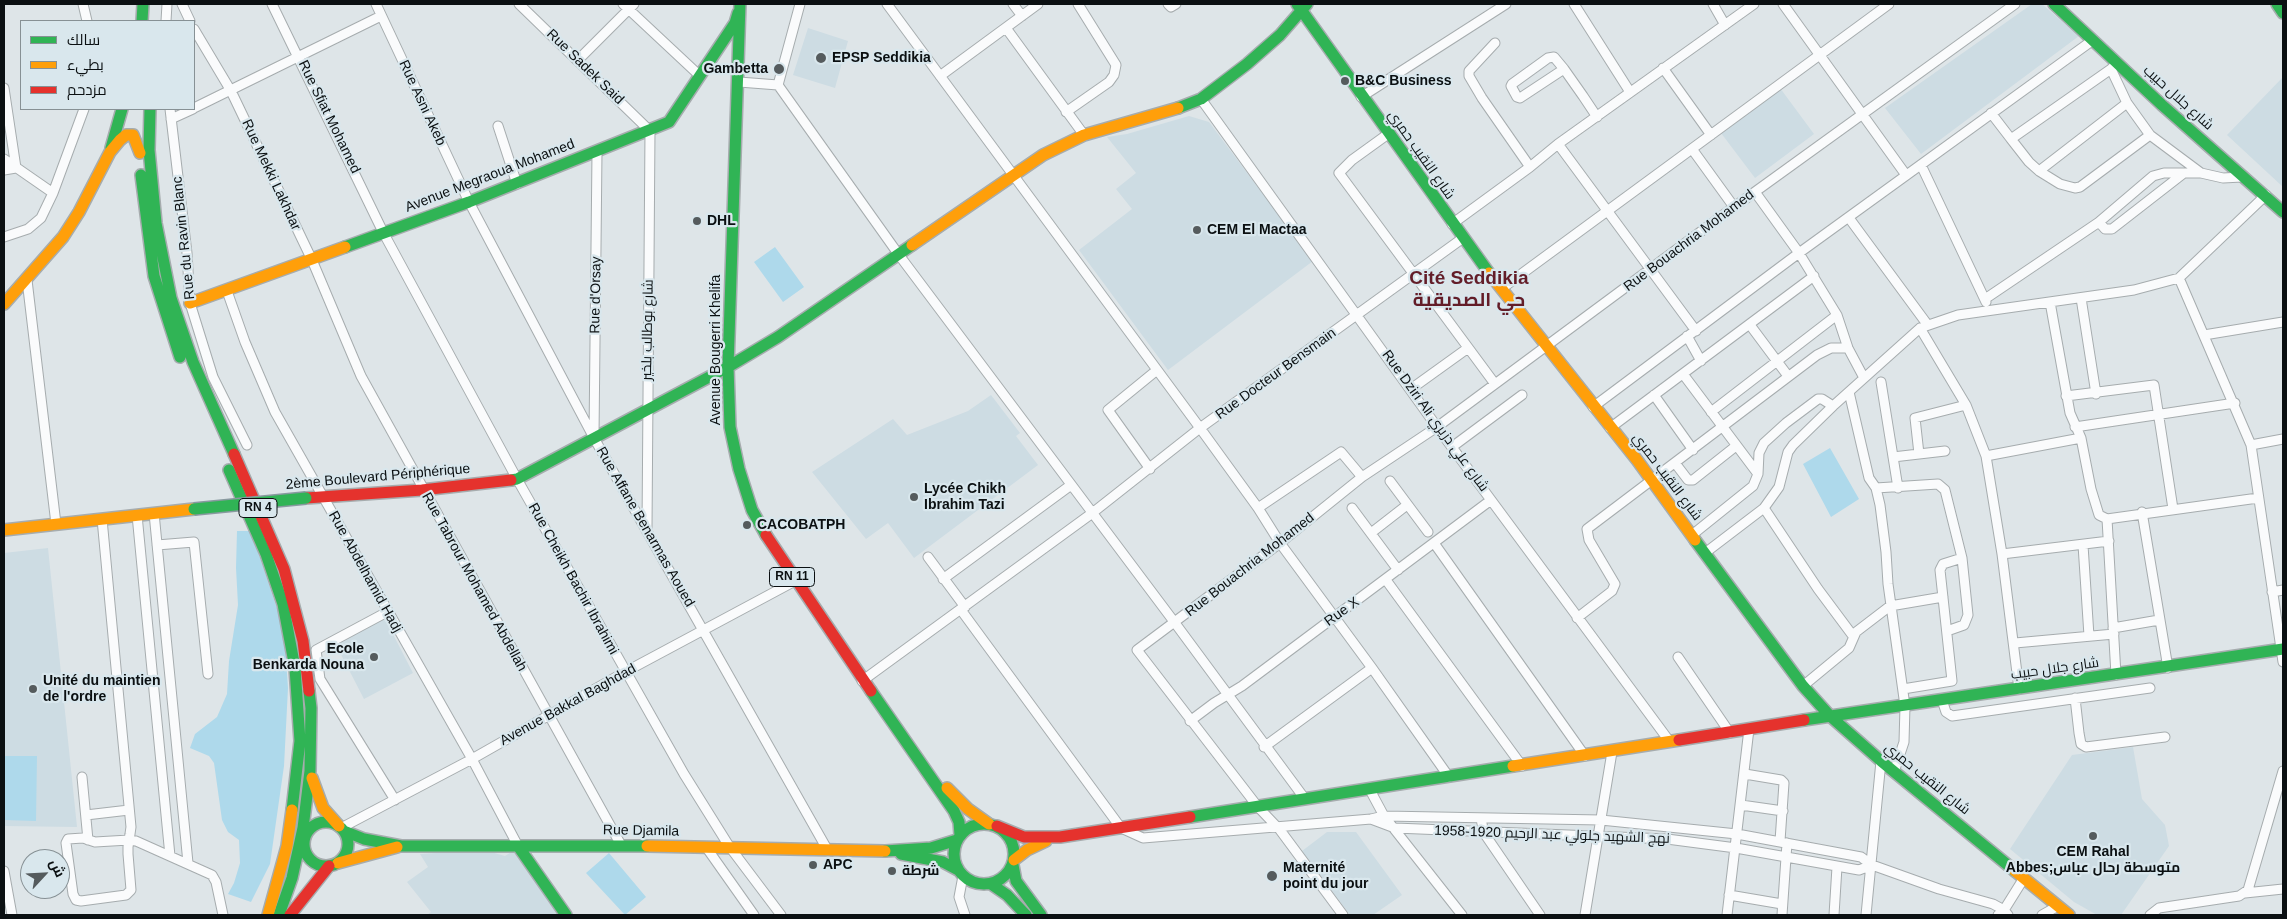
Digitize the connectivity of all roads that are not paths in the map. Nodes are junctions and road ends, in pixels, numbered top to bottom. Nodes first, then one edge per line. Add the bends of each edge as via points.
1 (83, 4) edge
2 (143, 4) edge
3 (152, 4) edge
4 (167, 4) edge
5 (182, 4) edge
6 (272, 4) edge
7 (376, 4) edge
8 (520, 4) edge
9 (800, 4) edge
10 (887, 4) edge
11 (1013, 4) edge
12 (1038, 4) edge
13 (1078, 4) edge
14 (1168, 4) edge
15 (1176, 4) edge
16 (1506, 4) edge
17 (1574, 4) edge
18 (1713, 4) edge
19 (1754, 4) edge
20 (1783, 4) edge
21 (1889, 4) edge
22 (2015, 4) edge
23 (2054, 4) edge
24 (2277, 4) edge
25 (629, 6) edge
26 (738, 6) edge
27 (1302, 6) edge
28 (2283, 13) edge
29 (381, 16) junction
30 (1022, 16) junction
31 (86, 20) edge
32 (142, 20) edge
33 (152, 20) edge
34 (166, 20) edge
35 (190, 20) edge
36 (1725, 25) junction
37 (1006, 28) junction
38 (195, 31) edge
39 (2093, 40) junction
40 (1495, 43) dead end
41 (299, 56) junction
42 (1820, 56) junction
43 (578, 60) junction
44 (2114, 66) junction
45 (1663, 68) junction
46 (1564, 70) junction
47 (700, 76) junction
48 (940, 76) junction
49 (739, 82) junction
50 (778, 85) junction
51 (4, 88) edge
52 (231, 90) junction
53 (1630, 92) junction
54 (1362, 96) junction
55 (1201, 99) junction
56 (2127, 103) junction
57 (195, 107) edge
58 (84, 110) edge
59 (122, 110) edge
60 (141, 110) edge
61 (150, 110) edge
62 (170, 110) edge
63 (189, 110) edge
64 (1066, 112) junction
65 (1991, 113) junction
66 (1862, 115) junction
67 (1597, 117) junction
68 (171, 119) junction
69 (498, 126) dead end
70 (650, 132) junction
71 (1388, 134) junction
72 (1084, 135) junction
73 (1711, 135) junction
74 (2150, 135) junction
75 (2011, 139) junction
76 (1558, 144) junction
77 (1692, 149) junction
78 (110, 152) junction
79 (598, 152) junction
80 (140, 153) junction
81 (4, 159) edge
82 (1921, 165) junction
83 (1530, 167) junction
84 (16, 168) junction
85 (4, 170) edge
86 (2039, 171) junction
87 (2202, 172) junction
88 (2184, 173) junction
89 (1012, 175) junction
90 (1906, 175) junction
91 (2242, 177) junction
92 (518, 184) junction
93 (1755, 192) junction
94 (53, 193) junction
95 (2266, 195) junction
96 (469, 202) junction
97 (1734, 207) junction
98 (1608, 211) junction
99 (2283, 212) edge
100 (1849, 218) junction
101 (2099, 222) junction
102 (1452, 224) junction
103 (383, 232) junction
104 (4, 238) edge
105 (1463, 238) junction
106 (1799, 253) junction
107 (899, 255) junction
108 (312, 260) junction
109 (1651, 270) junction
110 (1414, 275) junction
111 (1814, 276) junction
112 (2180, 278) junction
113 (27, 280) junction
114 (1501, 289) junction
115 (227, 291) junction
116 (2080, 298) junction
117 (1985, 299) junction
118 (2050, 302) junction
119 (190, 303) junction
120 (4, 304) edge
121 (1990, 310) junction
122 (1358, 314) junction
123 (1837, 315) junction
124 (2283, 322) edge
125 (1750, 326) junction
126 (1924, 326) junction
127 (1696, 331) junction
128 (2204, 335) junction
129 (1687, 336) junction
130 (1547, 346) junction
131 (1468, 348) junction
132 (1848, 348) junction
133 (1701, 360) junction
134 (1778, 361) junction
135 (728, 367) junction
136 (1157, 370) junction
137 (1683, 374) junction
138 (1788, 376) junction
139 (1864, 378) junction
140 (1881, 382) dead end
141 (1495, 384) junction
142 (1411, 389) junction
143 (1849, 392) junction
144 (2096, 394) junction
145 (1522, 395) dead end
146 (1654, 395) junction
147 (2066, 396) junction
148 (2235, 403) junction
149 (1593, 406) junction
150 (1832, 406) junction
151 (1966, 406) junction
152 (647, 409) junction
153 (1710, 412) junction
154 (2159, 414) junction
155 (1437, 427) junction
156 (1722, 427) junction
157 (2075, 427) junction
158 (1200, 428) junction
159 (1610, 428) junction
160 (594, 438) junction
161 (2082, 438) junction
162 (2283, 439) edge
163 (247, 445) dead end
164 (2251, 445) junction
165 (1736, 446) junction
166 (1452, 447) junction
167 (1693, 450) junction
168 (1945, 451) dead end
169 (1919, 454) junction
170 (1986, 456) junction
171 (1893, 458) junction
172 (1675, 463) junction
173 (1150, 468) junction
174 (1758, 474) junction
175 (1362, 477) junction
176 (517, 479) junction
177 (1390, 481) dead end
178 (1652, 481) junction
179 (1071, 486) junction
180 (1876, 488) junction
181 (1898, 488) junction
182 (422, 490) junction
183 (322, 497) junction
184 (2258, 498) junction
185 (1491, 500) junction
186 (1407, 505) junction
187 (1258, 508) junction
188 (1352, 508) dead end
189 (1764, 508) junction
190 (2173, 509) junction
191 (2142, 512) junction
192 (154, 513) junction
193 (1092, 514) junction
194 (137, 515) junction
195 (102, 519) junction
196 (2107, 519) junction
197 (56, 524) junction
198 (647, 529) junction
199 (4, 530) edge
200 (1428, 532) dead end
201 (1371, 533) junction
202 (1692, 534) junction
203 (2109, 541) junction
204 (1280, 543) junction
205 (1434, 543) junction
206 (157, 545) junction
207 (2082, 545) junction
208 (1705, 554) junction
209 (2002, 554) junction
210 (928, 557) dead end
211 (1962, 558) junction
212 (1398, 570) junction
213 (943, 578) junction
214 (1386, 580) junction
215 (794, 581) junction
216 (2283, 590) edge
217 (2272, 592) junction
218 (1943, 597) junction
219 (1890, 606) junction
220 (963, 609) junction
221 (387, 612) junction
222 (1335, 617) junction
223 (1577, 618) junction
224 (2159, 620) junction
225 (1175, 622) junction
226 (704, 629) junction
227 (1947, 630) junction
228 (2114, 631) junction
229 (1853, 636) junction
230 (2089, 636) junction
231 (2015, 642) junction
232 (2282, 649) edge
233 (1678, 657) dead end
234 (2283, 662) edge
235 (1372, 668) junction
236 (2168, 668) junction
237 (626, 672) junction
238 (208, 674) dead end
239 (2116, 675) junction
240 (862, 681) junction
241 (1803, 686) junction
242 (2150, 688) dead end
243 (1903, 689) junction
244 (2020, 689) junction
245 (1227, 695) junction
246 (2075, 698) junction
247 (1942, 700) junction
248 (1905, 706) junction
249 (548, 715) junction
250 (1830, 716) junction
251 (1190, 722) junction
252 (1750, 729) junction
253 (1730, 733) junction
254 (2165, 737) dead end
255 (1670, 742) junction
256 (1264, 746) junction
257 (1612, 752) junction
258 (1585, 756) junction
259 (472, 759) junction
260 (921, 761) junction
261 (1881, 761) junction
262 (1522, 766) junction
263 (310, 771) junction
264 (2283, 771) edge
265 (1894, 772) junction
266 (1745, 774) junction
267 (82, 777) dead end
268 (1449, 777) junction
269 (1370, 790) junction
270 (2280, 793) edge
271 (1305, 799) junction
272 (395, 800) junction
273 (1741, 805) junction
274 (1258, 807) junction
275 (129, 810) junction
276 (1783, 811) junction
277 (86, 815) junction
278 (1384, 816) junction
279 (1371, 819) junction
280 (1481, 819) junction
281 (1601, 820) junction
282 (993, 825) junction
283 (1276, 826) junction
284 (1666, 826) junction
285 (341, 828) junction
286 (1120, 828) junction
287 (1395, 828) junction
288 (1484, 833) junction
289 (1737, 834) junction
290 (1600, 835) junction
291 (1060, 837) junction
292 (959, 838) junction
293 (1667, 839) junction
294 (88, 840) junction
295 (129, 840) junction
296 (1783, 842) junction
297 (621, 845) junction
298 (401, 846) junction
299 (518, 846) junction
300 (729, 846) junction
301 (706, 847) junction
302 (827, 848) junction
303 (1736, 848) junction
304 (880, 850) junction
305 (170, 856) junction
306 (1787, 857) junction
307 (188, 863) junction
308 (1013, 863) junction
309 (333, 864) junction
310 (1872, 865) junction
311 (1837, 866) junction
312 (4, 871) edge
313 (961, 873) junction
314 (2024, 878) junction
315 (991, 884) junction
316 (2283, 889) edge
317 (2245, 893) junction
318 (1729, 895) junction
319 (274, 900) junction
320 (1782, 904) junction
321 (2058, 906) junction
322 (2003, 913) edge
323 (12, 915) edge
324 (223, 915) edge
325 (258, 915) edge
326 (268, 915) edge
327 (279, 915) edge
328 (290, 915) edge
329 (566, 915) edge
330 (754, 915) edge
331 (781, 915) edge
332 (965, 915) edge
333 (1026, 915) edge
334 (1041, 915) edge
335 (1343, 915) edge
336 (1462, 915) edge
337 (1540, 915) edge
338 (1585, 915) edge
339 (1727, 915) edge
340 (1782, 915) edge
341 (1834, 915) edge
342 (1866, 915) edge
343 (2042, 915) edge
344 (2069, 915) edge
345 (2150, 915) edge

1 - 31 street
2 - 32 main road
3 - 33 main road
4 - 34 street
5 - 35 street
6 - 41 street, Rue Sfiat Mohamed
7 - 29 street, Rue Asni Akeb
8 - 43 street, Rue Sadek Said
9 - 50 street
10 - 48 street
11 - 30 street
12 - 30 street
13 - 64 street via 1115,59 1116,70 1109,82
14 - 15 street via 1171,7
16 - 54 street
17 - 53 street
18 - 36 street
19 - 36 street
20 - 42 street
21 - 42 street
22 - 66 street, Rue Bouachria Mohamed
23 - 39 main road, شارع جلال حبيب
24 - 28 main road
25 - 43 street
25 - 47 street
26 - 47 main road, Avenue Megraoua Mohamed via 735,23
26 - 49 main road, Avenue Bougerri Khelifa / RN 11
27 - 54 main road, شارع النقيب حمري
27 - 55 main road, 2ème Boulevard Périphérique via 1280,35
29 - 41 street
29 - 96 street, Rue Asni Akeb
30 - 37 street
36 - 45 street
37 - 48 street
37 - 64 street
38 - 52 street, Rue Mekki Lakhdar
39 - 44 main road, شارع جلال حبيب
39 - 65 street
40 - 83 street via 1469,76
41 - 52 street
41 - 103 street, Rue Sfiat Mohamed
42 - 66 street
42 - 73 street
43 - 70 street, Rue Sadek Said
44 - 56 street
44 - 75 street
44 - 91 main road, شارع جلال حبيب
45 - 53 street
45 - 73 street
46 - 46 street via 1520,98 1511,86 1549,57 1554,57
46 - 67 street
47 - 70 main road, Avenue Megraoua Mohamed via 669,122
48 - 89 street
49 - 50 street
49 - 135 main road, Avenue Bougerri Khelifa / RN 11
50 - 107 street
51 - 84 street
52 - 57 street
52 - 108 street, Rue Mekki Lakhdar
53 - 67 street
54 - 71 main road, شارع النقيب حمري
55 - 72 main road, 2ème Boulevard Périphérique
55 - 122 street, Rue Dziri Ali شارع علي دزيري
56 - 74 street
56 - 86 street
58 - 94 street
59 - 78 main road
60 - 80 main road, RN 4
61 - 263 main road, RN 4 via 149,150 156,223 171,298 193,362 274,545 294,603 308,673
62 - 68 street, Rue du Ravin Blanc
63 - 68 street
64 - 72 street
65 - 75 street
65 - 82 street
66 - 90 street
66 - 93 street, Rue Bouachria Mohamed
67 - 76 street
68 - 119 street, Rue du Ravin Blanc
69 - 92 street
70 - 79 main road, Avenue Megraoua Mohamed
70 - 152 street, شارع بوطالب بلخير
71 - 102 main road, شارع النقيب حمري
71 - 110 street via 1339,173
72 - 89 main road, 2ème Boulevard Périphérique via 1042,155
73 - 77 street
74 - 86 street via 2080,187 2070,188
74 - 87 street
75 - 86 street
76 - 83 street
76 - 98 street
77 - 97 street
77 - 98 street
78 - 80 main road via 128,134 136,139
78 - 113 main road via 63,237
79 - 92 main road, Avenue Megraoua Mohamed
79 - 160 street, Rue d'Orsay
80 - 319 main road, RN 4 via 147,239 165,314 186,371 266,554 290,636 300,741 287,846
81 - 84 street
82 - 90 street
82 - 117 street
83 - 102 street
84 - 85 street
84 - 94 street
87 - 88 street
87 - 91 street via 2223,178
88 - 101 street via 2153,176
88 - 101 street via 2112,229
89 - 107 main road, 2ème Boulevard Périphérique
89 - 136 street
90 - 100 street
91 - 95 main road, شارع جلال حبيب
92 - 96 main road, Avenue Megraoua Mohamed
93 - 97 street, Rue Bouachria Mohamed
93 - 106 street
94 - 104 street via 41,218 28,228
95 - 99 main road, شارع جلال حبيب
95 - 112 street
96 - 103 main road, Avenue Megraoua Mohamed
96 - 160 street, Rue Affane Benarmas Aoued
97 - 109 street, Rue Bouachria Mohamed
98 - 109 street
98 - 114 street
100 - 106 street
100 - 126 street
101 - 117 street
102 - 105 main road, شارع النقيب حمري
103 - 108 main road, Avenue Megraoua Mohamed
103 - 176 street, Rue Cheikh Bachir Ibrahimi
105 - 110 street, Rue Docteur Bensmain
105 - 114 main road, شارع النقيب حمري
106 - 111 street
106 - 127 street
107 - 135 main road, 2ème Boulevard Périphérique via 806,319
107 - 179 street
108 - 115 main road, Avenue Megraoua Mohamed
108 - 182 street, Rue Tabrour Mohamed Abdellah via 361,376
109 - 127 street
109 - 130 street, Rue Bouachria Mohamed
110 - 122 street, Rue Docteur Bensmain
110 - 131 street
111 - 123 street
111 - 125 street
112 - 116 street via 2134,290
112 - 128 street
113 - 120 main road
113 - 197 street
114 - 130 main road, شارع النقيب حمري
115 - 119 main road, Avenue Megraoua Mohamed
115 - 183 street, Rue Abdelhamid Hadj via 275,412
116 - 118 street
116 - 144 street
117 - 121 street
118 - 121 street
118 - 147 street
119 - 163 street, Rue du Ravin Blanc via 213,377
121 - 126 street via 1958,315
122 - 142 street, Rue Dziri Ali شارع علي دزيري
122 - 158 street, Rue Docteur Bensmain
123 - 132 street
123 - 134 street
124 - 128 street
125 - 133 street
125 - 134 street
126 - 139 street
126 - 151 street
127 - 129 street
128 - 148 street
129 - 133 street
129 - 149 street
130 - 141 street, Rue Bouachria Mohamed
130 - 149 main road, شارع النقيب حمري
131 - 141 street
131 - 142 street
132 - 138 street via 1831,348
132 - 139 street
133 - 137 street
134 - 138 street
134 - 153 street
135 - 152 main road, 2ème Boulevard Périphérique
135 - 215 main road, Avenue Bougerri Khelifa / RN 11 via 730,427 738,469 752,510
136 - 158 street
136 - 173 street via 1108,410
137 - 146 street
137 - 153 street
138 - 156 street
139 - 143 street
140 - 171 street
141 - 155 street, Rue Bouachria Mohamed
142 - 155 street, Rue Dziri Ali شارع علي دزيري
143 - 150 street
143 - 180 street via 1869,478
144 - 147 street
144 - 154 street via 2152,384
145 - 166 street
146 - 159 street
146 - 167 street
147 - 157 street
148 - 154 street
148 - 164 street
149 - 159 main road, شارع النقيب حمري
150 - 174 street via 1818,399 1764,443 1759,454
150 - 189 street via 1788,452 1779,487
151 - 169 street via 1915,418
151 - 170 street
152 - 160 main road, 2ème Boulevard Périphérique
152 - 198 street, شارع بوطالب بلخير
153 - 156 street
154 - 157 street
154 - 190 street
155 - 166 street, Rue Dziri Ali شارع علي دزيري
155 - 175 street, Rue Bouachria Mohamed
156 - 165 street
156 - 167 street
157 - 161 street
158 - 173 street, Rue Docteur Bensmain
158 - 187 street
159 - 178 main road, شارع النقيب حمري
160 - 176 main road, 2ème Boulevard Périphérique
160 - 198 street, Rue Affane Benarmas Aoued
161 - 170 street
161 - 196 street via 2097,512
162 - 164 street
164 - 184 street
165 - 172 street via 1693,480 1688,480
165 - 174 street
166 - 185 street, Rue Dziri Ali شارع علي دزيري
167 - 172 street
168 - 169 street
169 - 171 street
170 - 209 street
171 - 181 street
172 - 178 street
173 - 193 street, Rue Docteur Bensmain
174 - 202 street via 1753,486
175 - 187 street via 1341,452
175 - 204 street, Rue Bouachria Mohamed
176 - 182 main road, 2ème Boulevard Périphérique
176 - 237 street, Rue Cheikh Bachir Ibrahimi
177 - 186 street
178 - 202 main road, شارع النقيب حمري
178 - 223 street via 1587,529 1589,540 1615,584 1612,591
179 - 193 street
179 - 213 street
180 - 181 street
180 - 219 street
181 - 211 street via 1925,484 1943,486
182 - 183 main road, 2ème Boulevard Périphérique
182 - 249 street, Rue Tabrour Mohamed Abdellah
183 - 192 main road, 2ème Boulevard Périphérique, bridge
183 - 221 street, Rue Abdelhamid Hadj
184 - 190 street
184 - 217 street
185 - 205 street, Rue X
185 - 223 street, Rue Dziri Ali شارع علي دزيري
186 - 200 street
186 - 201 street
187 - 204 street
188 - 201 street
189 - 208 street
189 - 229 street
190 - 191 street
191 - 196 street
191 - 224 street
192 - 194 main road, 2ème Boulevard Périphérique
192 - 206 street
193 - 220 street, Rue Docteur Bensmain
193 - 225 street
194 - 195 main road, 2ème Boulevard Périphérique
194 - 305 street
195 - 197 main road, 2ème Boulevard Périphérique
195 - 275 street
196 - 203 street
197 - 199 main road, 2ème Boulevard Périphérique
198 - 226 street, Rue Affane Benarmas Aoued
201 - 212 street
202 - 208 main road, شارع النقيب حمري
203 - 207 street
203 - 228 street
204 - 222 street
204 - 225 street, Rue Bouachria Mohamed
205 - 212 street, Rue X
205 - 258 street
206 - 238 street via 194,542
206 - 307 street
207 - 209 street
207 - 230 street
208 - 241 main road, شارع النقيب حمري
209 - 231 street
210 - 213 street
211 - 218 street via 1941,565
211 - 227 street via 1967,619 1964,625
212 - 214 street, Rue X
213 - 220 street
214 - 222 street, Rue X
214 - 262 street
215 - 226 street, Avenue Bakkal Baghdad
215 - 240 main road, Avenue Bougerri Khelifa / RN 11
216 - 217 street
217 - 232 street
218 - 219 street
218 - 227 street
219 - 229 street
219 - 243 street
220 - 240 street, Rue Docteur Bensmain
220 - 286 street
221 - 259 street, Rue Abdelhamid Hadj
221 - 272 street via 316,650 320,679
222 - 235 street
222 - 245 street, Rue X
223 - 255 street, Rue Dziri Ali شارع علي دزيري
224 - 228 street
224 - 236 street
225 - 245 street
225 - 251 street, Rue Bouachria Mohamed via 1137,650
226 - 237 street, Avenue Bakkal Baghdad
226 - 302 street, Rue Affane Benarmas Aoued
227 - 243 street via 1952,681
228 - 230 street
228 - 239 street
229 - 241 street via 1849,648
230 - 231 street
231 - 244 street
232 - 234 street
232 - 236 main road, شارع جلال حبيب
233 - 253 street
235 - 256 street
235 - 268 street
236 - 239 main road, شارع جلال حبيب
237 - 249 street, Avenue Bakkal Baghdad
237 - 300 street, Rue Cheikh Bachir Ibrahimi
239 - 244 main road, شارع جلال حبيب
240 - 260 main road, Avenue Bougerri Khelifa / RN 11
241 - 250 main road, شارع النقيب حمري
242 - 246 street
243 - 248 street
244 - 247 main road, شارع جلال حبيب
245 - 251 street, Rue X
245 - 256 street
246 - 247 street via 1952,716 1946,712
246 - 254 street via 2078,733 2081,744 2086,747
247 - 248 main road, شارع جلال حبيب
248 - 250 main road, شارع جلال حبيب
248 - 265 street via 1904,742
249 - 259 street, Avenue Bakkal Baghdad
249 - 297 street, Rue Tabrour Mohamed Abdellah
250 - 252 main road, شارع جلال حبيب
250 - 261 main road, شارع النقيب حمري
251 - 274 street
252 - 253 main road, شارع جلال حبيب
252 - 266 street
253 - 255 main road, شارع جلال حبيب
255 - 257 main road, شارع جلال حبيب
256 - 271 street
257 - 258 main road, شارع جلال حبيب
257 - 281 street
258 - 262 main road, شارع جلال حبيب
259 - 272 street, Avenue Bakkal Baghdad
259 - 299 street, Rue Abdelhamid Hadj
260 - 282 main road, Avenue Bougerri Khelifa / RN 11 via 960,803
260 - 292 main road, Avenue Bougerri Khelifa / RN 11 via 958,817
261 - 265 main road, شارع النقيب حمري
261 - 310 street
262 - 268 main road, شارع جلال حبيب
263 - 285 main road via 323,808
263 - 327 main road, RN 4 via 303,828 292,878
264 - 270 street
265 - 314 main road, شارع النقيب حمري
266 - 273 street
266 - 276 street via 1783,782
267 - 277 street
268 - 269 main road, شارع جلال حبيب
269 - 271 main road, شارع جلال حبيب
269 - 278 street
270 - 317 street
271 - 274 main road, شارع جلال حبيب
272 - 285 street, Avenue Bakkal Baghdad
273 - 276 street
273 - 289 street
274 - 283 street
274 - 286 main road, شارع جلال حبيب
275 - 277 street
275 - 295 street
276 - 296 street
277 - 294 street
278 - 279 street, نهج الشهيد جلولي عبد الرحيم 1920-1958
278 - 280 street, نهج الشهيد جلولي عبد الرحيم 1920-1958
278 - 287 street
279 - 283 street
279 - 287 street
280 - 281 street, نهج الشهيد جلولي عبد الرحيم 1920-1958
280 - 288 street
281 - 284 street, نهج الشهيد جلولي عبد الرحيم 1920-1958
281 - 290 street
282 - 291 main road via 1024,837
282 - 292 main road via 973,826
282 - 308 main road via 1010,837
283 - 286 street via 1143,838
283 - 335 street
284 - 289 street, نهج الشهيد جلولي عبد الرحيم 1920-1958
284 - 293 street
285 - 298 main road via 364,839
285 - 309 main road via 347,838 346,852
285 - 309 main road via 326,821 319,822 308,830 303,842 311,859 322,866
286 - 291 main road, شارع جلال حبيب
287 - 288 street, نهج الشهيد جلولي عبد الرحيم 1920-1958
287 - 336 street
288 - 290 street, نهج الشهيد جلولي عبد الرحيم 1920-1958
288 - 337 street
289 - 296 street, نهج الشهيد جلولي عبد الرحيم 1920-1958
289 - 303 street
290 - 293 street, نهج الشهيد جلولي عبد الرحيم 1920-1958
290 - 338 street
291 - 308 main road via 1035,845
292 - 304 main road via 931,848
292 - 313 main road via 954,852
293 - 303 street, نهج الشهيد جلولي عبد الرحيم 1920-1958
294 - 295 street
294 - 295 street via 70,839 66,843 73,894 76,900 81,901 130,892
295 - 305 street via 139,841
296 - 306 street
296 - 310 street, نهج الشهيد جلولي عبد الرحيم 1920-1958 via 1861,857
297 - 299 main road, Rue Djamila
297 - 301 main road, Rue Djamila
298 - 299 main road, Rue Djamila
298 - 309 main road
299 - 329 main road
300 - 301 main road, Rue Djamila
300 - 302 main road, Rue Djamila
300 - 331 street, Rue Cheikh Bachir Ibrahimi
301 - 330 street
302 - 304 main road, Rue Djamila
303 - 306 street, نهج الشهيد جلولي عبد الرحيم 1920-1958
303 - 318 street
304 - 313 main road via 934,860
305 - 307 street
306 - 311 street, نهج الشهيد جلولي عبد الرحيم 1920-1958
306 - 320 street
307 - 324 street via 215,879
308 - 315 main road via 1006,876
308 - 334 main road via 1016,881
309 - 328 main road
310 - 311 street, نهج الشهيد جلولي عبد الرحيم 1920-1958 via 1859,870
310 - 322 street via 1940,889 1978,898
310 - 342 street
311 - 341 street
312 - 323 street
313 - 315 main road via 976,883
313 - 332 street via 959,897
314 - 321 main road, شارع النقيب حمري
314 - 322 street
315 - 333 main road
316 - 317 street
317 - 345 street via 2165,907
318 - 320 street
318 - 339 street
319 - 325 street
319 - 326 main road, RN 4
320 - 340 street
321 - 343 street
321 - 344 main road, شارع النقيب حمري

